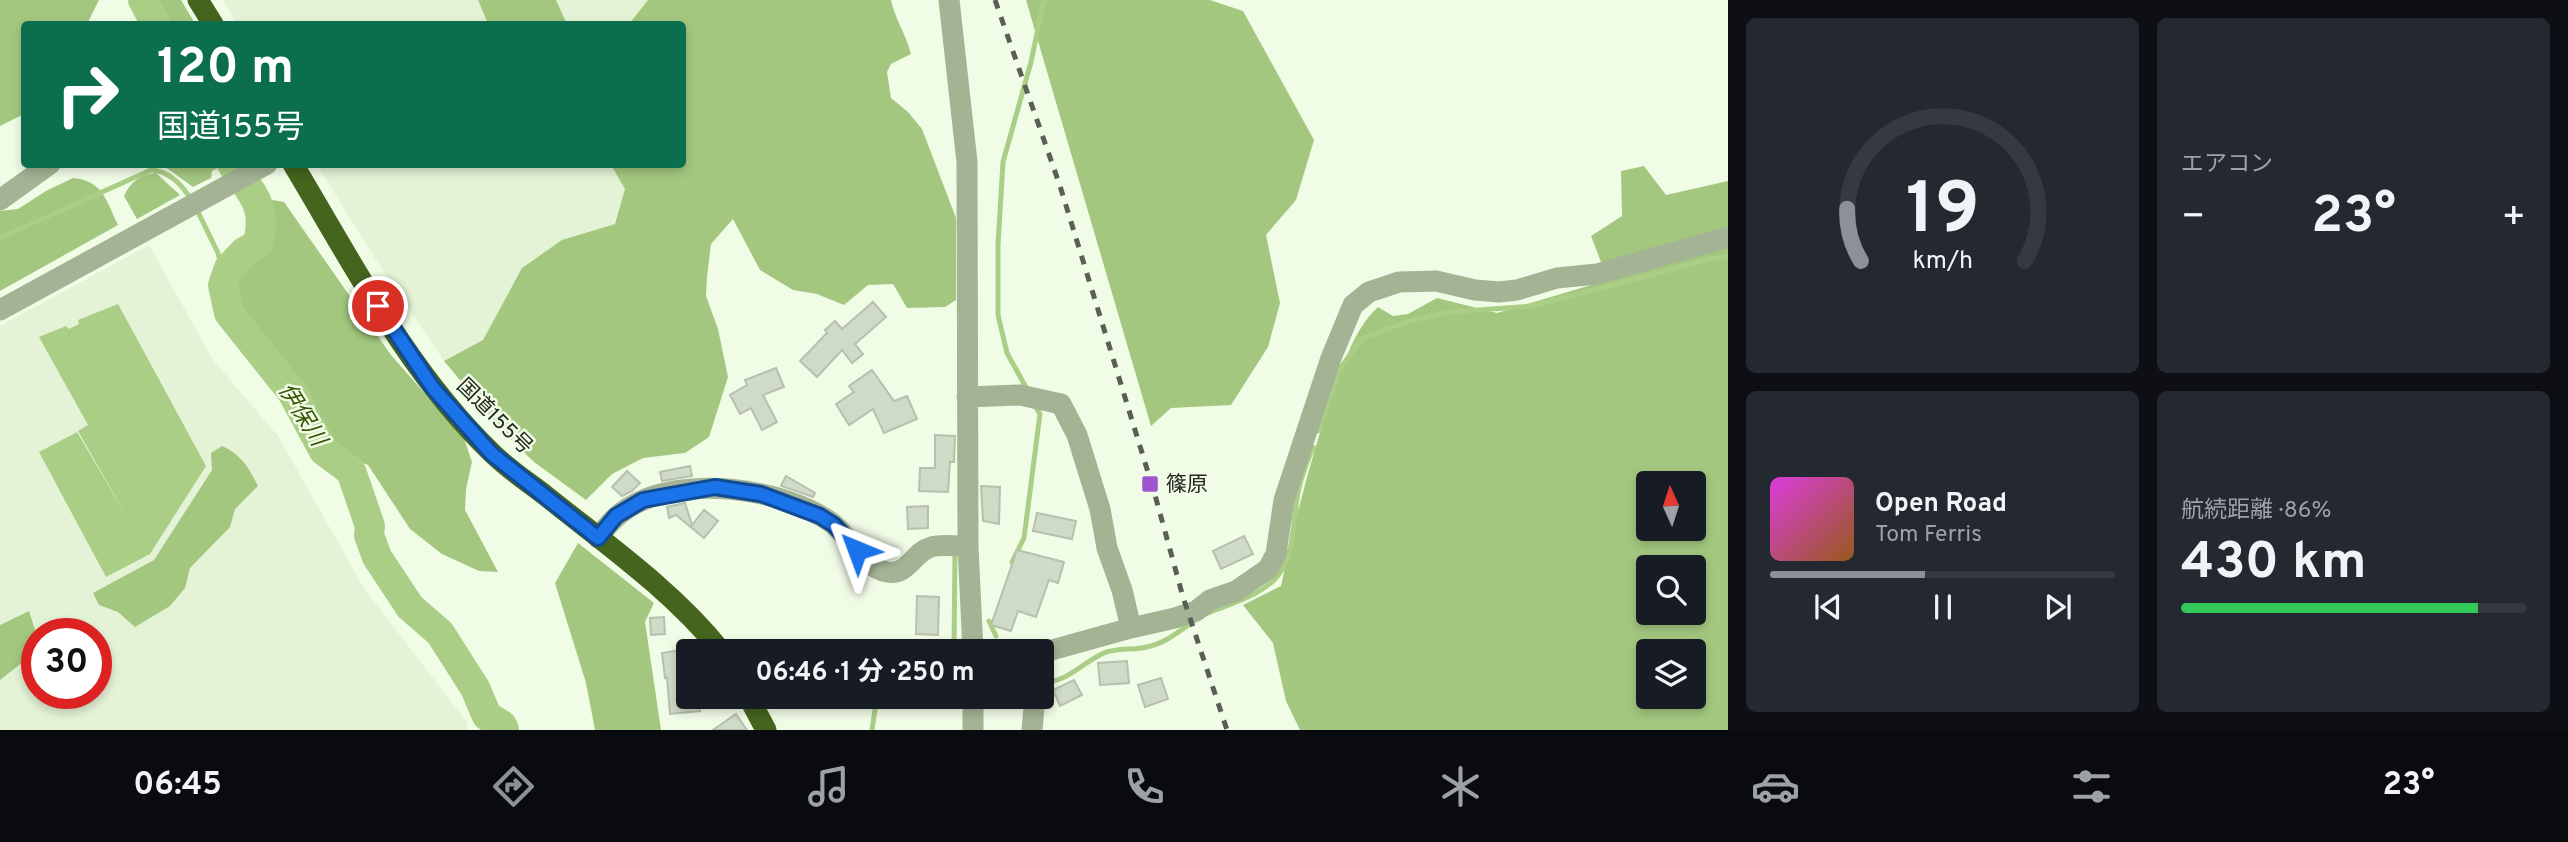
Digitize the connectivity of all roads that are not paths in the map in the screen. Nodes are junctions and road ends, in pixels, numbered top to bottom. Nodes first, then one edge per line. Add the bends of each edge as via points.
1 (198, 0) edge
2 (949, 0) edge
3 (211, 21) edge
4 (44, 168) edge
5 (261, 168) edge
6 (295, 168) edge
7 (0, 200) edge
8 (1728, 237) edge
9 (0, 310) edge
10 (967, 397) junction
11 (598, 538) junction
12 (968, 547) junction
13 (1131, 628) junction
14 (710, 639) edge
15 (972, 639) edge
16 (1054, 649) edge
17 (755, 709) edge
18 (973, 709) edge
19 (1034, 709) edge
20 (766, 730) edge
21 (973, 730) edge
22 (1032, 730) edge

1 - 3 highway
2 - 10 street via 967,162
4 - 7 street
5 - 9 street
6 - 11 highway, 国道155号 via 433,388 492,454
8 - 13 street via 1597,274 1557,278 1517,290 1475,290 1436,281 1399,282 1369,292 1353,305 1331,358 1284,500 1276,554 1268,569 1196,611
10 - 12 street
10 - 13 street via 1020,396 1061,404 1077,435
11 - 12 street via 616,516 643,500 715,487 761,494 820,516 884,572 903,570 931,547
11 - 14 highway, 国道155号
12 - 15 street
13 - 16 street
17 - 20 highway
18 - 21 street
19 - 22 street

